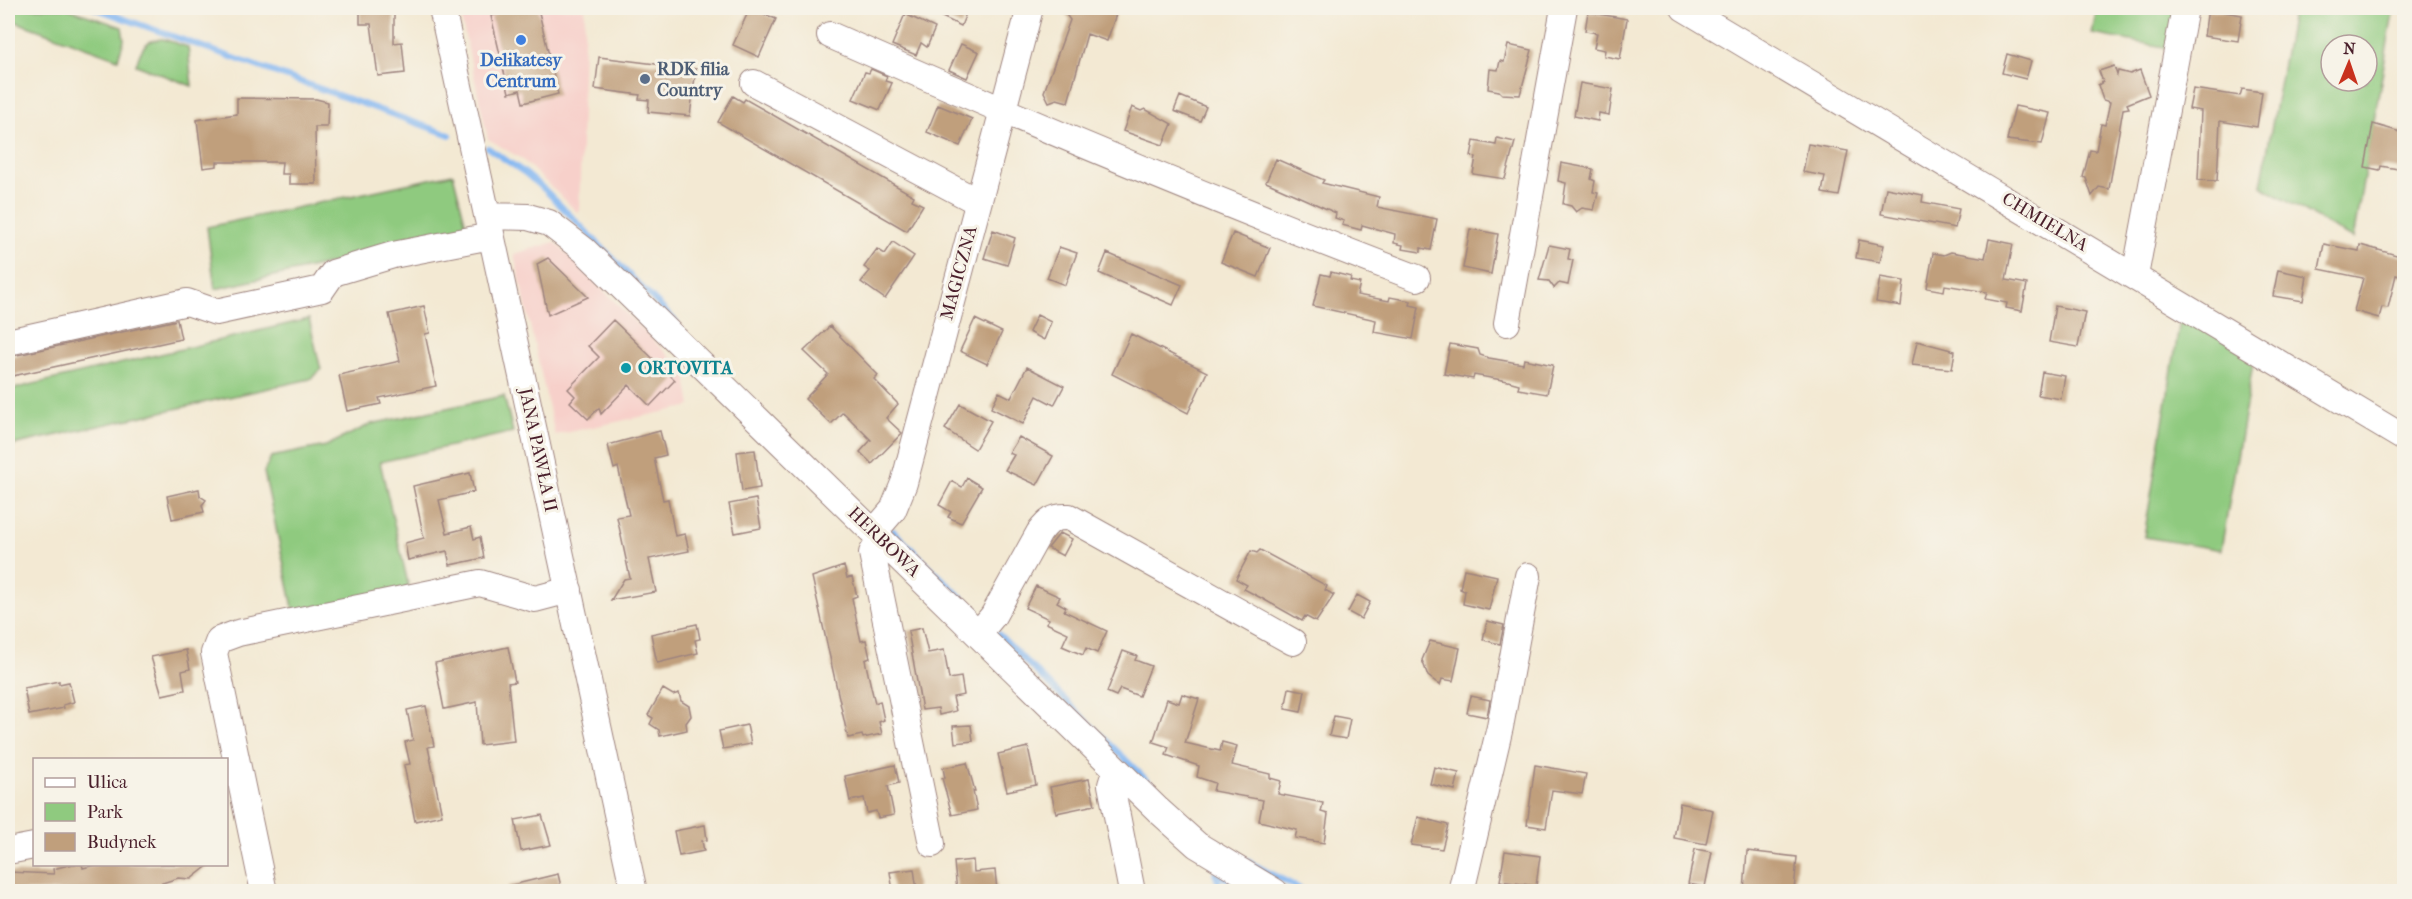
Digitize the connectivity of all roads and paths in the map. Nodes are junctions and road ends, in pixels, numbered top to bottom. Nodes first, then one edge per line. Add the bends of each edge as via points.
1 (442, 8) edge
2 (1030, 8) edge
3 (1564, 8) edge
4 (1684, 8) edge
5 (2185, 8) edge
6 (830, 35) dead end
7 (754, 83) dead end
8 (1003, 112) junction
9 (978, 202) junction
10 (489, 226) junction
11 (2135, 276) junction
12 (1417, 278) dead end
13 (1507, 323) dead end
14 (8, 342) edge
15 (2404, 438) edge
16 (878, 535) junction
17 (1528, 576) dead end
18 (569, 591) junction
19 (978, 634) junction
20 (1293, 642) dead end
21 (1116, 769) junction
22 (236, 804) edge
23 (932, 844) dead end
24 (33, 846) edge
25 (8, 851) edge
26 (264, 891) edge
27 (634, 891) edge
28 (1132, 891) edge
29 (1275, 891) edge
30 (1461, 891) edge

1 - 10 street, JANA PAWŁA II
2 - 8 street, MAGICZNA
3 - 13 street
4 - 11 street, CHMIELNA
5 - 11 street
6 - 8 street
7 - 9 street
8 - 9 street, MAGICZNA
8 - 12 street via 1234,209
9 - 16 street, MAGICZNA via 904,483
10 - 14 street, HERBOWA via 333,273 322,289 216,312 187,302
10 - 16 street, HERBOWA via 528,217 549,223 584,250
10 - 18 street, JANA PAWŁA II
11 - 15 street, CHMIELNA
16 - 19 street, HERBOWA
16 - 23 street via 872,553
17 - 30 street via 1500,728
18 - 22 street via 535,599 480,583 219,639 214,653
18 - 27 street, JANA PAWŁA II
19 - 20 street via 993,616 1039,533 1058,516 1069,517
19 - 21 street, HERBOWA
21 - 28 street via 1111,785
21 - 29 street, HERBOWA via 1197,845
22 - 26 street
24 - 25 street

